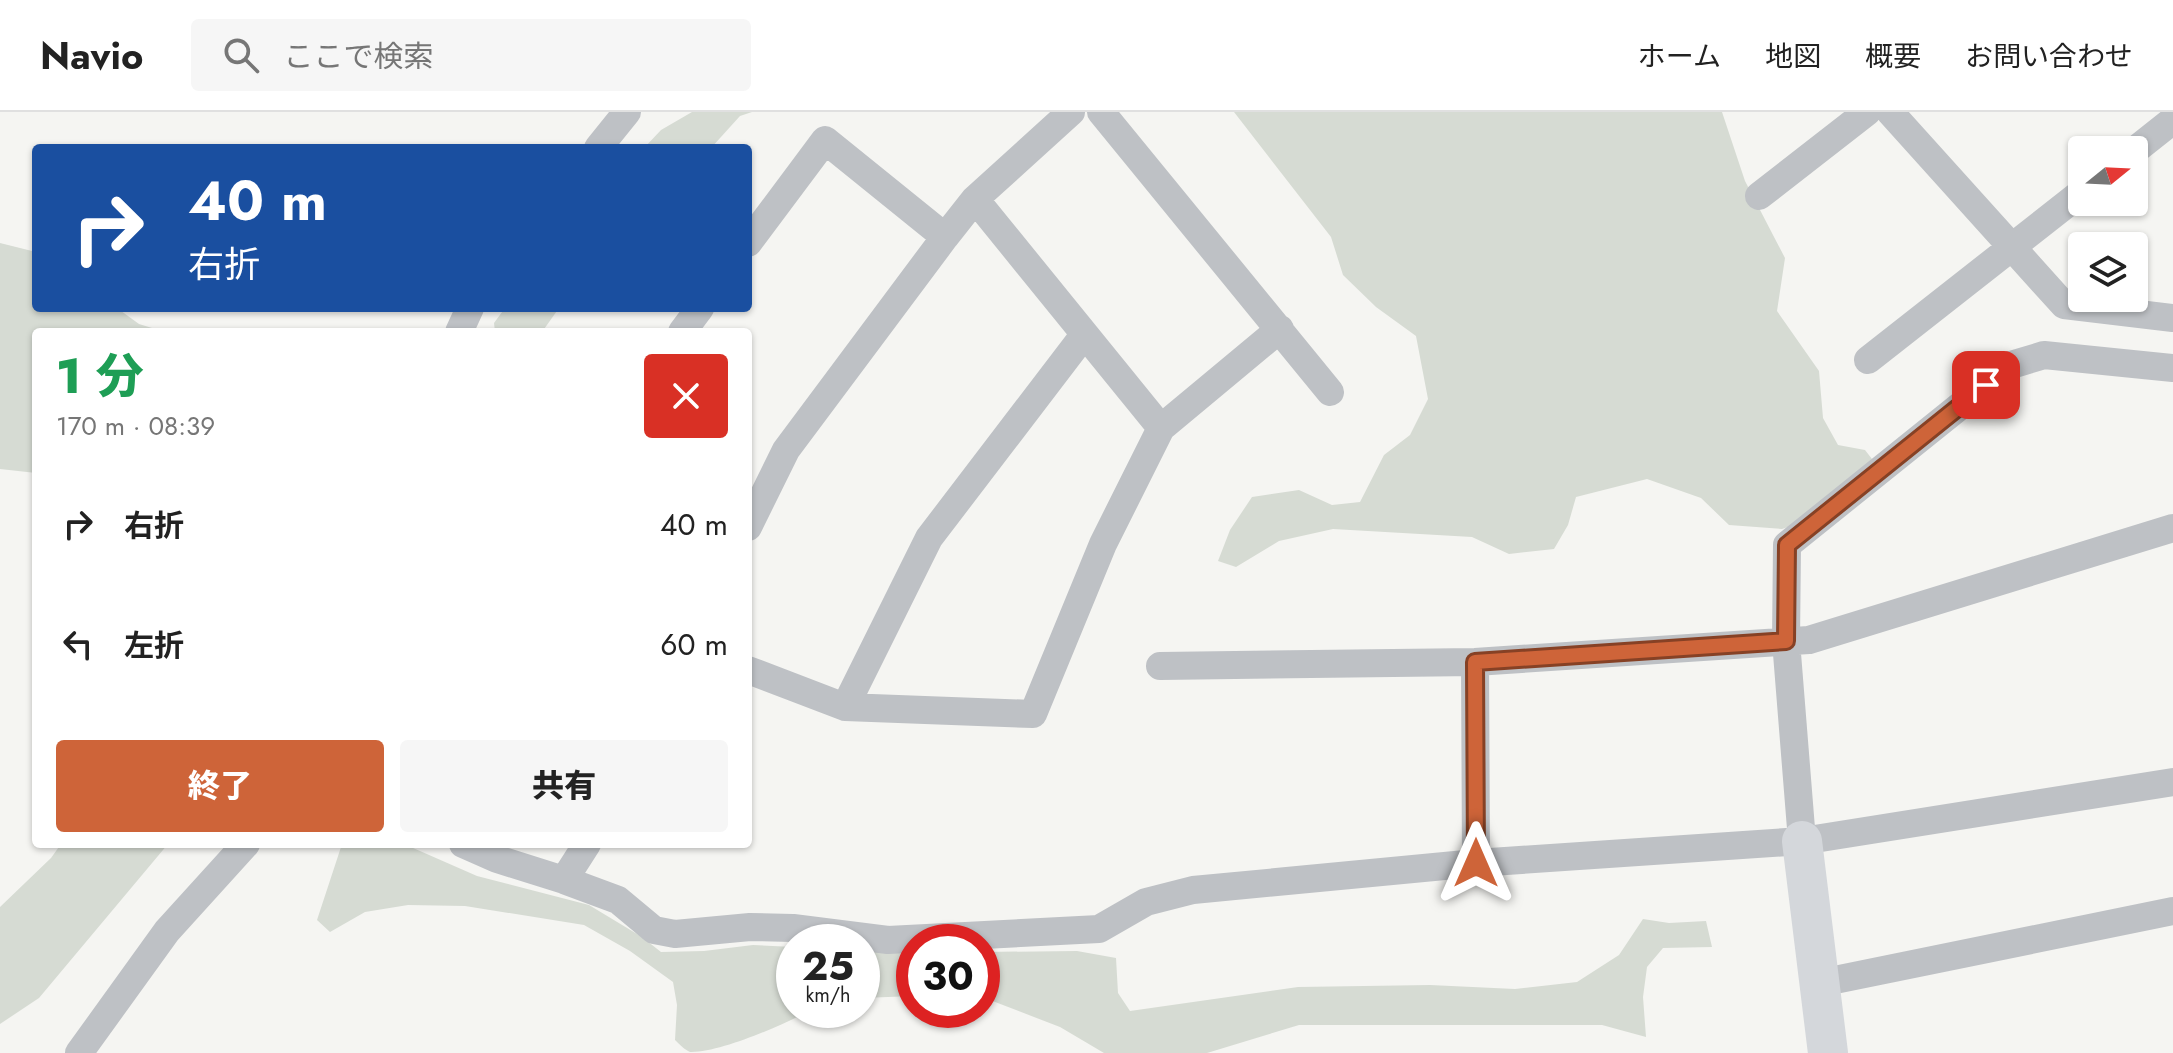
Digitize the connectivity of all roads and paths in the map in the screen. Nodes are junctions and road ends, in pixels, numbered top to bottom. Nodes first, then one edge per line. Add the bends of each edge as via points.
1 (627, 112) edge
2 (1071, 112) edge
3 (1101, 112) edge
4 (1867, 112) edge
5 (1890, 112) edge
6 (2173, 120) edge
7 (2148, 140) edge
8 (601, 144) edge
9 (1759, 196) dead end
10 (975, 199) junction
11 (2068, 203) edge
12 (945, 237) junction
13 (752, 238) edge
14 (2012, 248) junction
15 (2173, 318) edge
16 (1280, 329) junction
17 (1084, 335) junction
18 (1868, 360) dead end
19 (2173, 368) edge
20 (1330, 392) dead end
21 (1161, 428) junction
22 (752, 519) edge
23 (2173, 528) edge
24 (1786, 641) junction
25 (1475, 662) junction
26 (1160, 666) dead end
27 (752, 672) edge
28 (845, 707) junction
29 (2173, 782) edge
30 (1802, 841) junction
31 (242, 848) edge
32 (472, 848) edge
33 (584, 848) edge
34 (1476, 863) junction
35 (564, 880) junction
36 (2173, 911) edge
37 (1820, 983) junction
38 (79, 1053) edge
39 (1828, 1053) edge

1 - 8 street
2 - 10 street
3 - 16 street
4 - 9 street
5 - 14 street
6 - 7 street
10 - 12 street
10 - 17 street
11 - 14 street
12 - 13 street via 825,140
12 - 22 street via 786,450
14 - 15 street via 2064,305
14 - 18 street
16 - 20 street
16 - 21 street
17 - 21 street
17 - 28 street via 929,538
19 - 24 street via 2044,355 2011,365 1787,545
21 - 28 street via 1103,544 1033,714
23 - 24 street via 1809,640
24 - 25 street
24 - 30 street
25 - 26 street
25 - 34 street
27 - 28 street
29 - 30 street
30 - 34 street
30 - 37 street
31 - 38 street via 167,931
32 - 35 street
33 - 35 street
34 - 35 street via 1193,890 1146,902 1099,929 888,940 793,928 675,934 654,930 618,900
36 - 37 street
37 - 39 street

